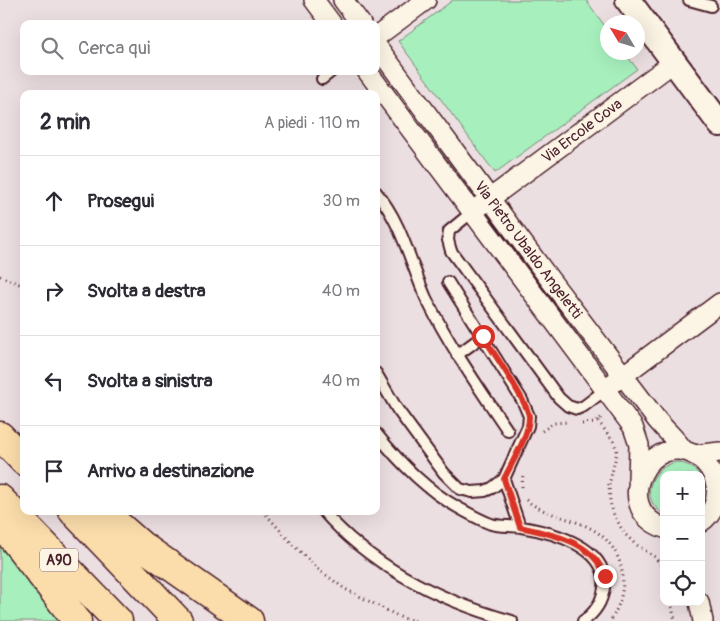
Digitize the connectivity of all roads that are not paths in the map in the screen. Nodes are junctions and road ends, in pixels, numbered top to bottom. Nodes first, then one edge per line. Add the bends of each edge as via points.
1 (314, 0) edge
2 (343, 0) edge
3 (426, 0) edge
4 (628, 0) edge
5 (690, 0) edge
6 (712, 6) dead end
7 (329, 20) edge
8 (357, 20) edge
9 (380, 34) edge
10 (380, 50) edge
11 (674, 62) junction
12 (327, 75) edge
13 (370, 75) edge
14 (322, 79) dead end
15 (720, 124) edge
16 (380, 197) edge
17 (490, 198) junction
18 (472, 213) junction
19 (448, 282) dead end
20 (720, 303) edge
21 (483, 336) junction
22 (457, 355) junction
23 (623, 376) junction
24 (380, 380) edge
25 (605, 390) junction
26 (0, 428) edge
27 (508, 431) dead end
28 (0, 436) edge
29 (380, 437) edge
30 (20, 441) edge
31 (720, 452) edge
32 (689, 453) junction
33 (20, 456) edge
34 (504, 479) junction
35 (638, 481) junction
36 (718, 497) edge
37 (0, 498) edge
38 (76, 515) edge
39 (107, 515) edge
40 (327, 515) edge
41 (705, 518) edge
42 (0, 522) edge
43 (660, 526) edge
44 (520, 527) junction
45 (700, 606) edge
46 (77, 621) edge
47 (118, 621) edge
48 (178, 621) edge
49 (249, 621) edge
50 (512, 621) edge
51 (582, 621) edge
52 (703, 621) edge

1 - 7 street
2 - 8 street
3 - 9 street
4 - 11 street
5 - 6 lane
10 - 17 street, Via Pietro Ubaldo Angeletti
11 - 15 street
11 - 17 street, Via Ercole Cova
12 - 14 lane
13 - 18 street, Via Pietro Ubaldo Angeletti
16 - 22 lane via 394,216 427,298
17 - 18 street, Via Ercole Cova
17 - 23 street, Via Pietro Ubaldo Angeletti
18 - 25 street, Via Pietro Ubaldo Angeletti
18 - 25 lane via 449,231 451,251 559,398 577,409
19 - 21 lane
20 - 23 street
21 - 22 lane
21 - 34 lane via 529,416 528,426
22 - 27 lane
23 - 25 street
23 - 32 street, Via Pietro Ubaldo Angeletti via 667,433
24 - 34 lane via 413,433 452,483 466,491 479,492
25 - 35 street, Via Pietro Ubaldo Angeletti via 636,434 640,454
26 - 30 highway
28 - 33 highway
29 - 44 lane via 414,475 456,507 491,524
31 - 32 street
32 - 35 street via 672,451 660,454 646,466
32 - 36 street, Via Pietro Ubaldo Angeletti via 705,462 713,473
34 - 44 lane
35 - 43 street, Via Pietro Ubaldo Angeletti via 639,504 644,514
36 - 41 street
37 - 47 highway, A90
38 - 48 highway, A90
39 - 49 highway via 142,546
40 - 50 lane via 375,558 410,580 459,604
42 - 46 highway
44 - 51 lane via 558,536 574,543 598,561 605,576 602,599 596,610
45 - 52 street

